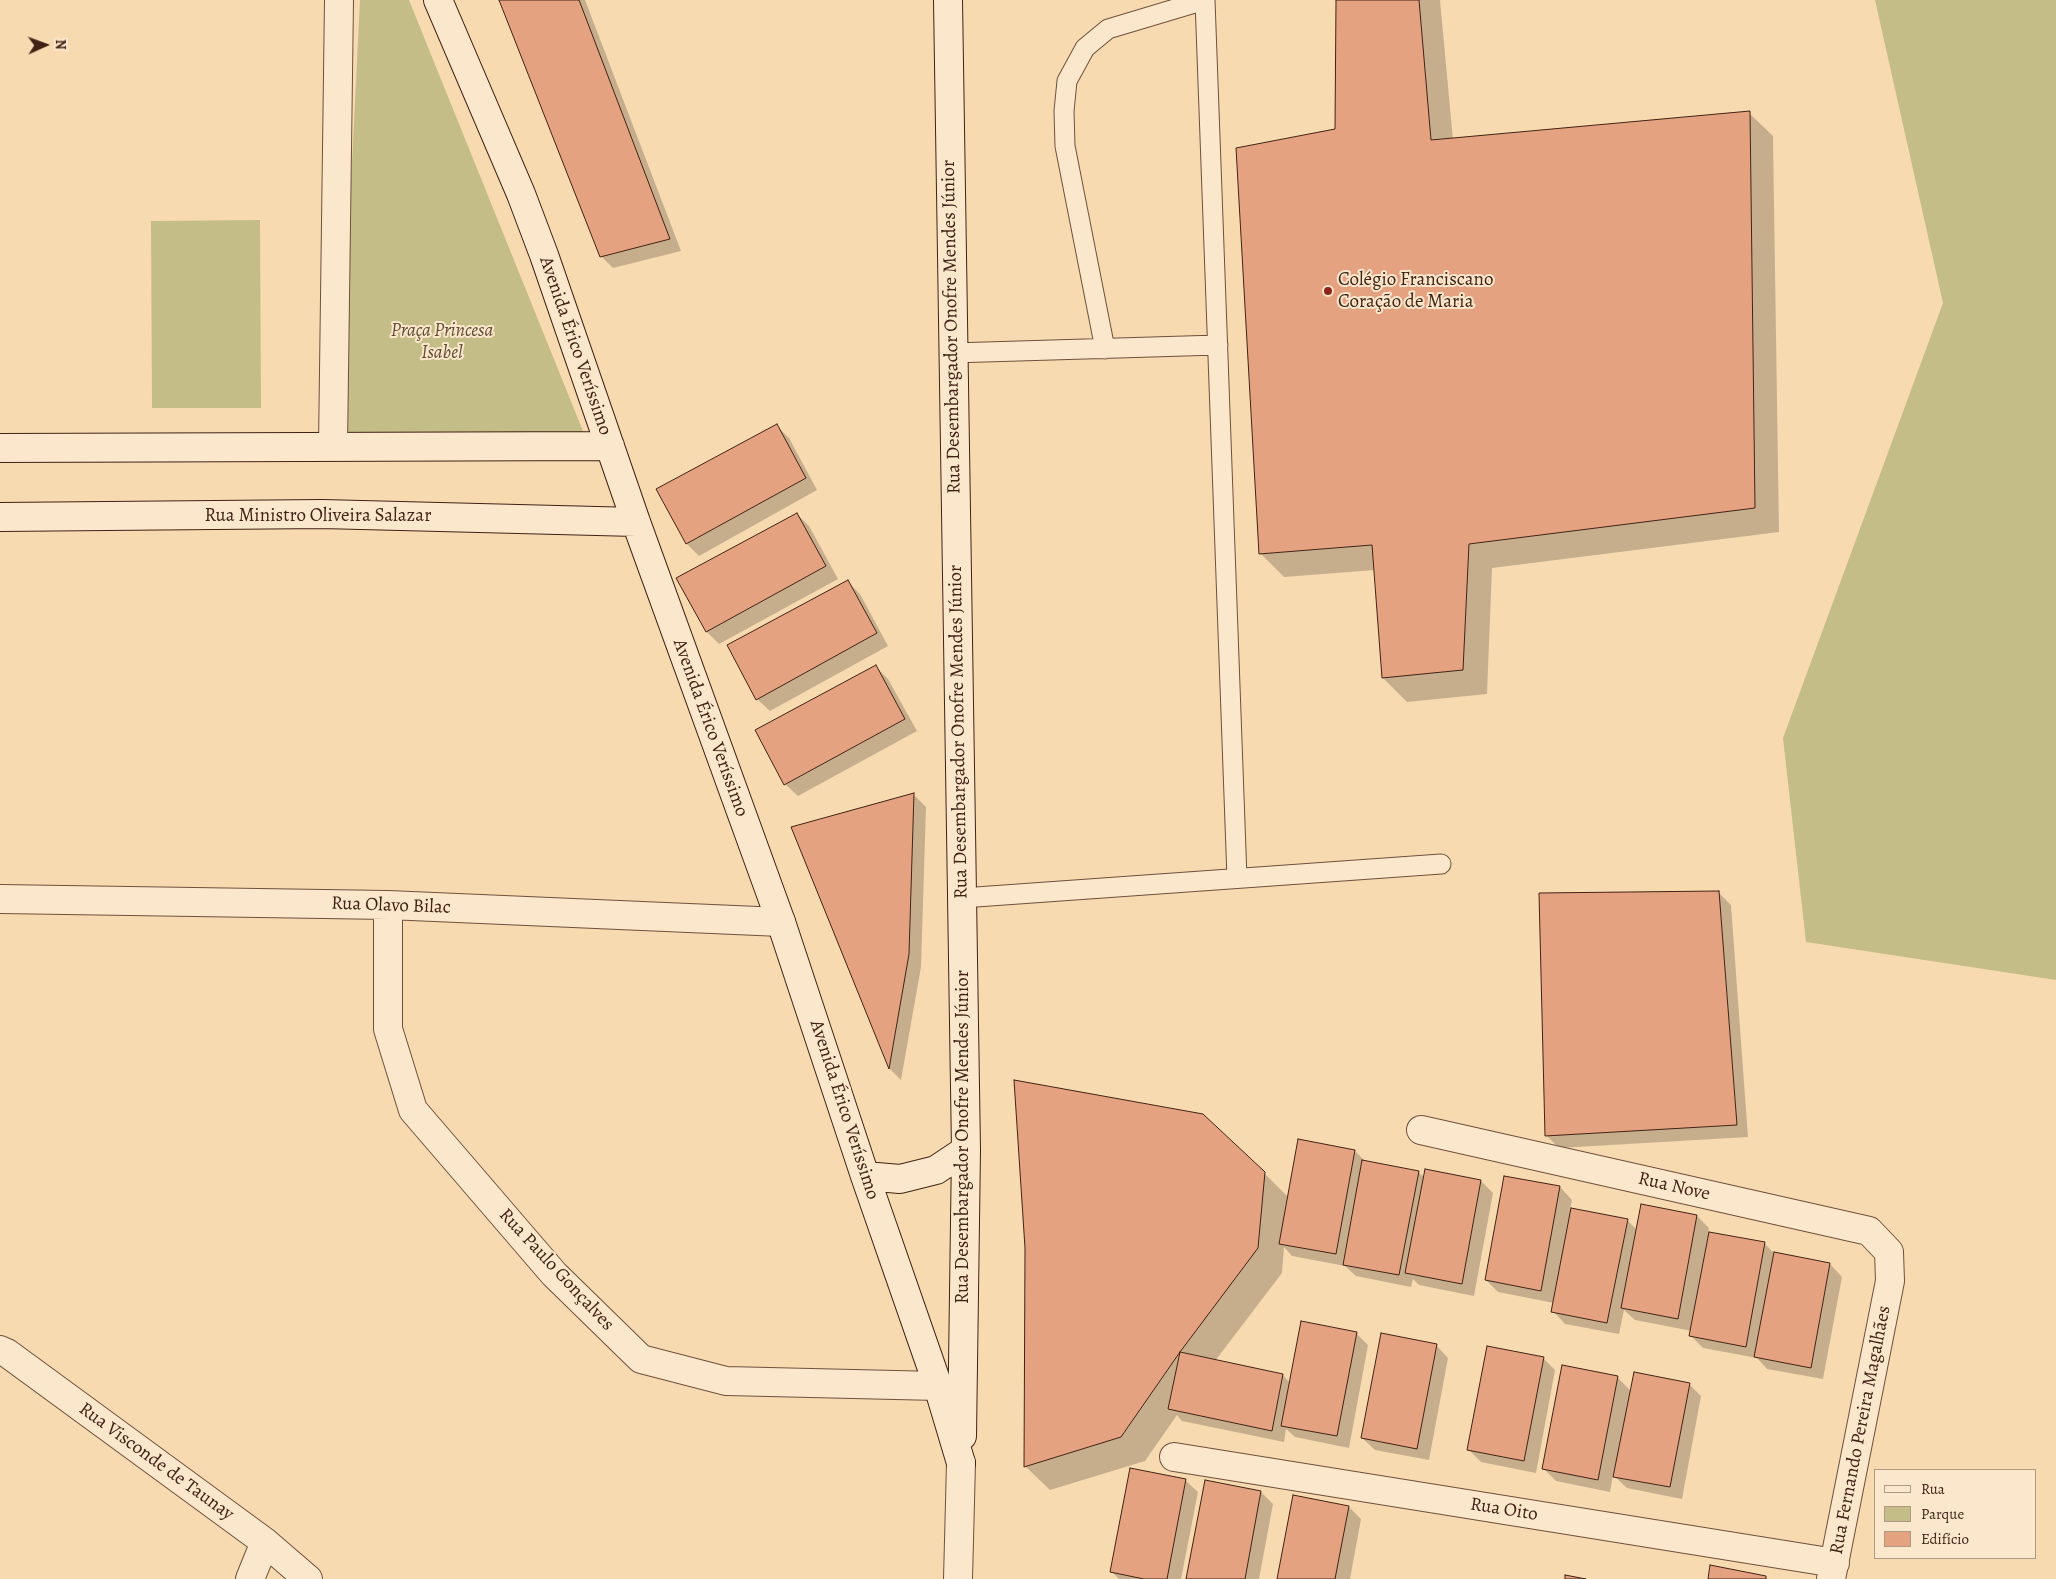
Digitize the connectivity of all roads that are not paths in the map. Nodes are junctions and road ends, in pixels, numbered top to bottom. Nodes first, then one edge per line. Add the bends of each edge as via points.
1 (339, 0) edge
2 (438, 0) edge
3 (948, 0) edge
4 (1205, 0) edge
5 (1218, 345) junction
6 (1106, 349) junction
7 (952, 353) junction
8 (333, 446) junction
9 (610, 446) junction
10 (0, 448) edge
11 (0, 517) edge
12 (636, 522) junction
13 (1441, 864) dead end
14 (1237, 878) junction
15 (962, 898) junction
16 (0, 899) edge
17 (388, 906) junction
18 (781, 922) junction
19 (1421, 1130) dead end
20 (966, 1150) junction
21 (865, 1176) junction
22 (1890, 1282) joint
23 (0, 1350) edge
24 (938, 1386) junction
25 (1174, 1457) dead end
26 (961, 1464) junction
27 (265, 1542) junction
28 (1833, 1571) edge
29 (250, 1579) edge
30 (308, 1579) edge
31 (958, 1579) edge

1 - 8 street
2 - 9 street, Avenida Érico Veríssimo via 521,194
3 - 7 street, Rua Desembargador Onofre Mendes Júnior
4 - 5 lane
4 - 6 lane via 1108,29 1084,48 1067,81 1065,146
5 - 6 lane
5 - 14 lane
6 - 7 lane
7 - 15 street, Rua Desembargador Onofre Mendes Júnior
8 - 9 street
8 - 10 street
9 - 12 street, Avenida Érico Veríssimo
11 - 12 street, Rua Ministro Oliveira Salazar via 322,514
12 - 18 street, Avenida Érico Veríssimo
13 - 14 lane
14 - 15 lane
15 - 20 street, Rua Desembargador Onofre Mendes Júnior
16 - 17 street, Rua Olavo Bilac
17 - 18 street, Rua Olavo Bilac
17 - 24 street, Rua Paulo Gonçalves via 388,1029 413,1110 554,1274 641,1359 726,1381
18 - 21 street, Avenida Érico Veríssimo
19 - 22 street, Rua Nove via 1869,1231 1889,1252
20 - 21 street via 936,1170 900,1179
20 - 26 street, Rua Desembargador Onofre Mendes Júnior
21 - 24 street, Avenida Érico Veríssimo
22 - 28 street, Rua Fernando Pereira Magalhães
23 - 27 street, Rua Visconde de Taunay
24 - 26 street, Avenida Érico Veríssimo
25 - 28 street, Rua Oito
26 - 31 street, Rua Desembargador Onofre Mendes Júnior
27 - 29 street
27 - 30 street, Rua Visconde de Taunay

